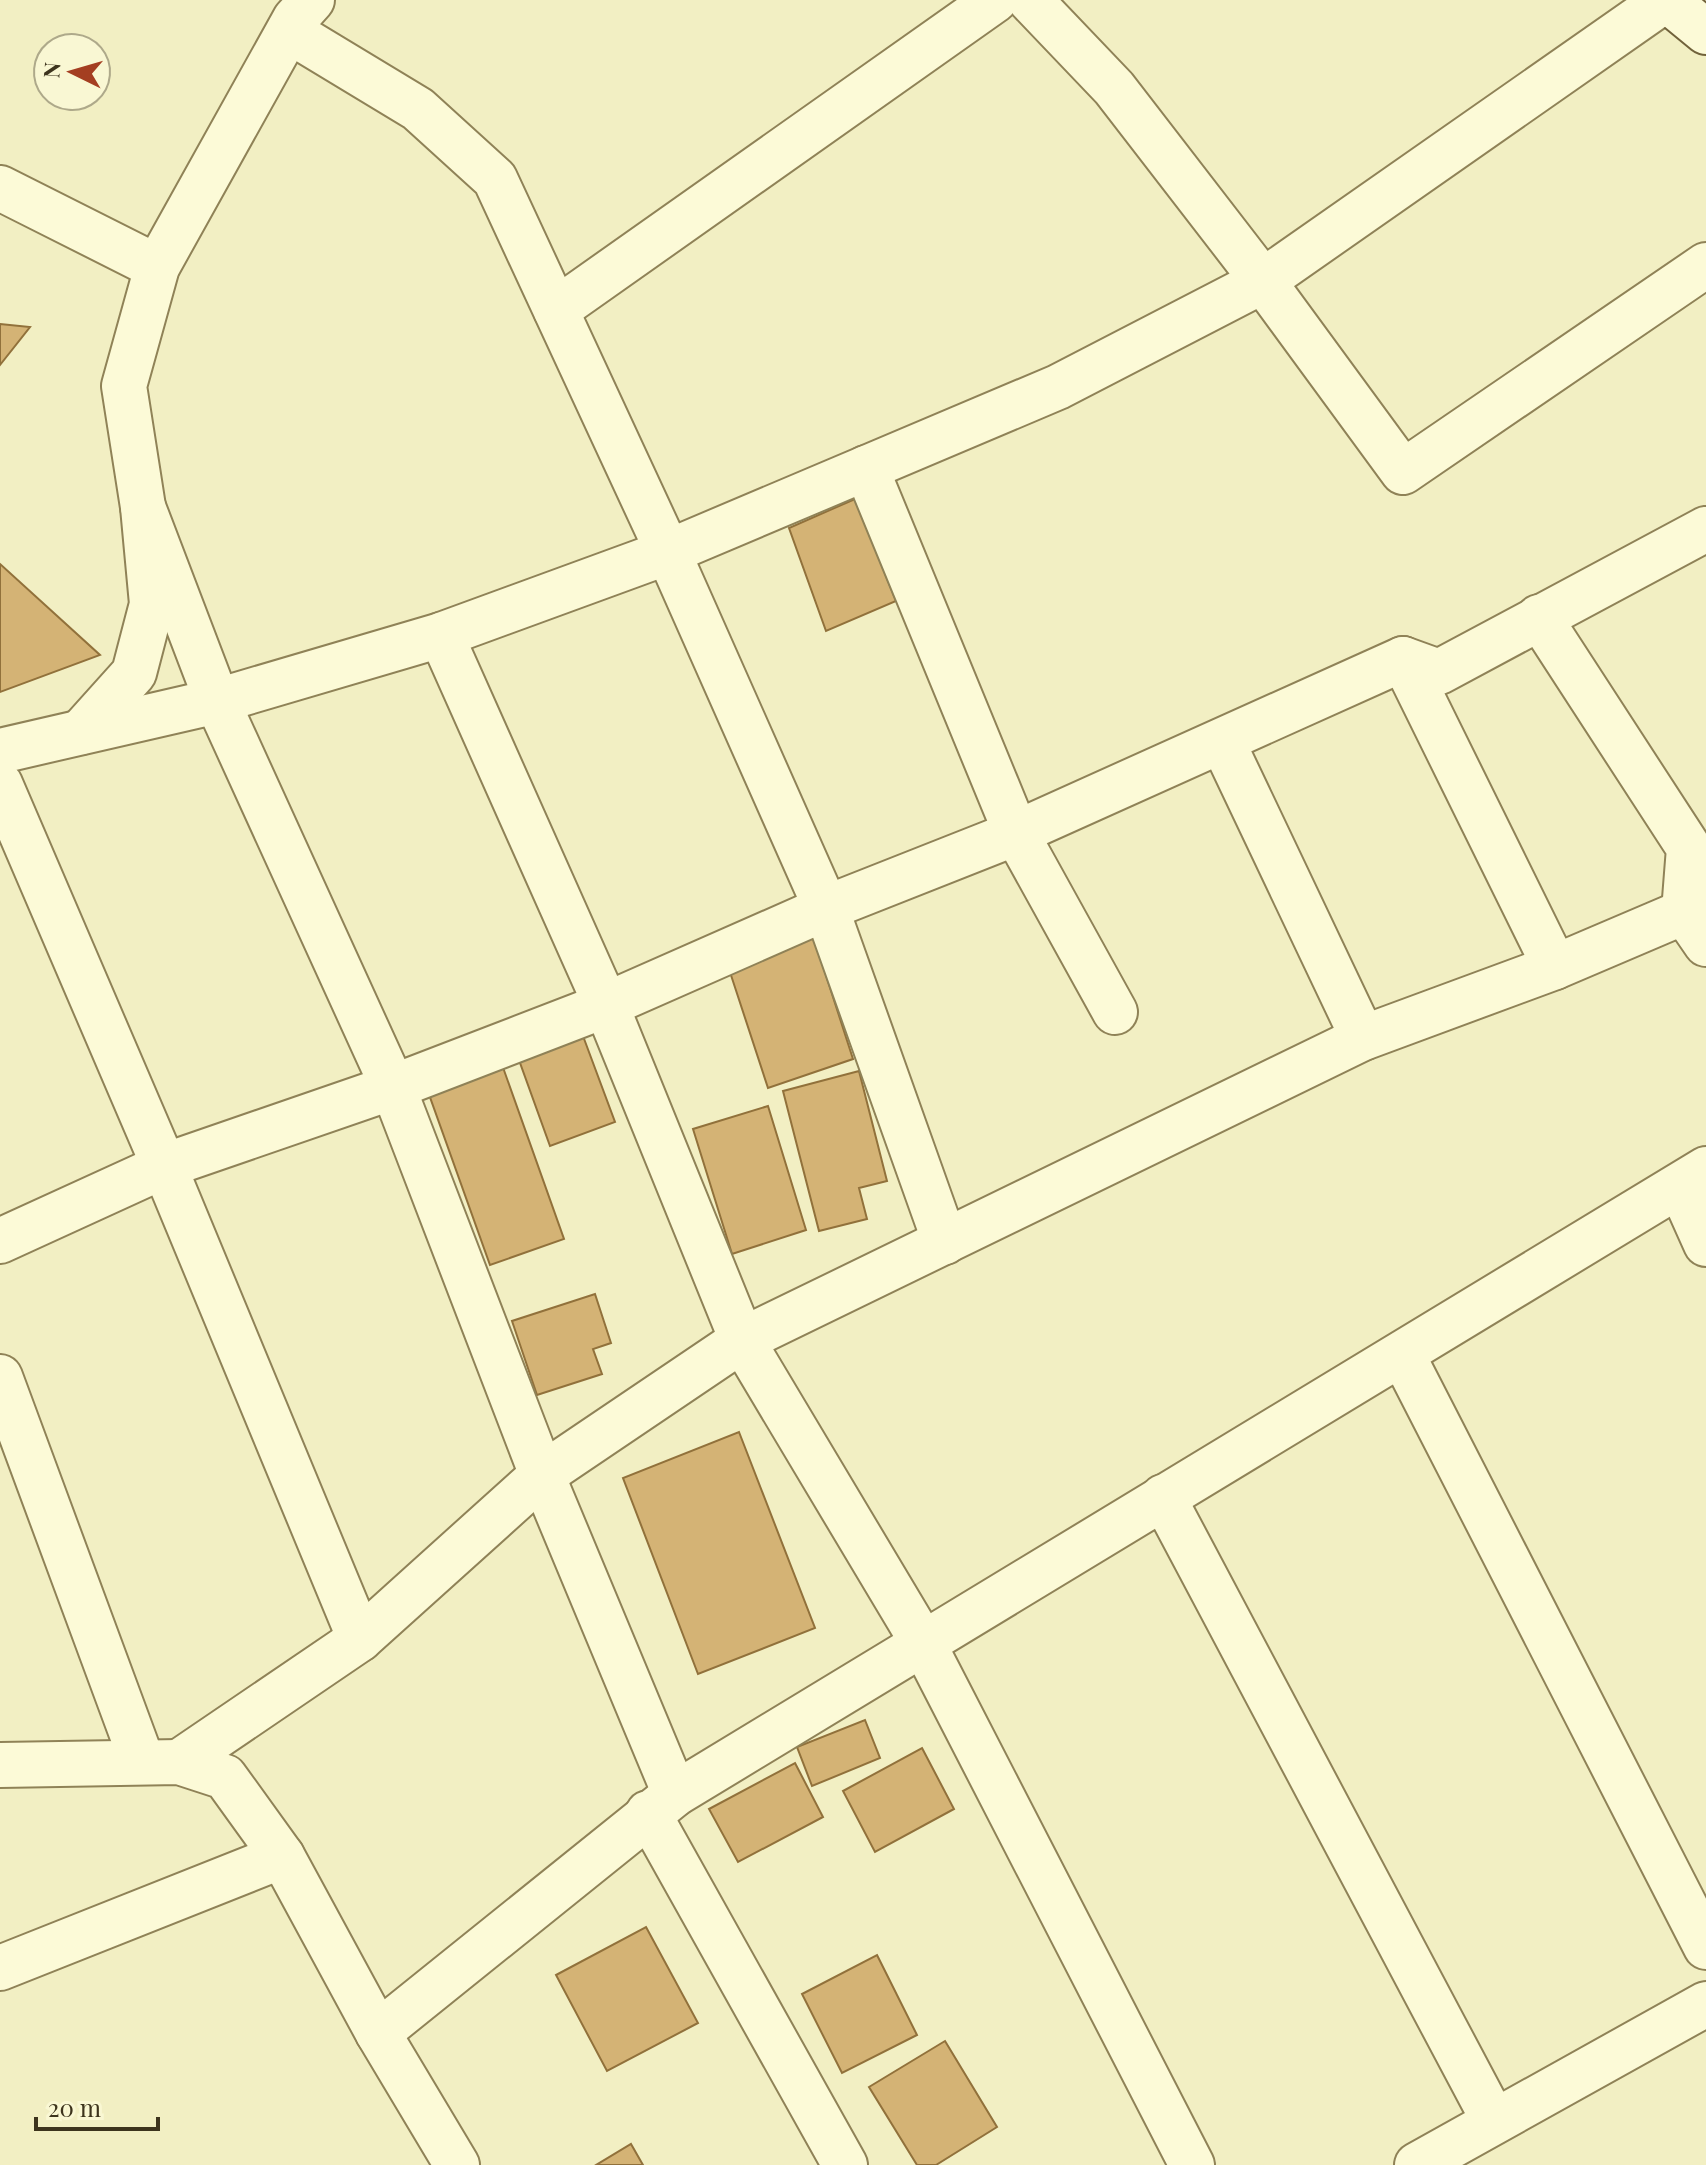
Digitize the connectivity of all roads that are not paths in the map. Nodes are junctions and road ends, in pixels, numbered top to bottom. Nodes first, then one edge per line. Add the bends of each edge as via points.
1 (995, 0) edge
2 (1030, 0) edge
3 (1666, 0) edge
4 (300, 15) edge
5 (1706, 32) edge
6 (0, 188) edge
7 (1706, 265) edge
8 (157, 267) junction
9 (1263, 281) junction
10 (556, 310) junction
11 (866, 468) junction
12 (143, 507) junction
13 (1706, 529) edge
14 (668, 552) junction
15 (1539, 617) junction
16 (441, 635) junction
17 (1403, 659) junction
18 (217, 701) junction
19 (81, 732) junction
20 (1222, 741) junction
21 (0, 751) edge
22 (0, 784) edge
23 (1016, 833) junction
24 (1698, 842) edge
25 (826, 908) junction
26 (1695, 928) edge
27 (1555, 967) junction
28 (606, 1005) junction
29 (1115, 1012) dead end
30 (1363, 1038) junction
31 (393, 1087) junction
32 (164, 1166) junction
33 (1693, 1178) edge
34 (0, 1241) edge
35 (945, 1242) junction
36 (1706, 1244) edge
37 (742, 1340) junction
38 (1402, 1354) junction
39 (0, 1377) edge
40 (542, 1475) junction
41 (1163, 1497) junction
42 (360, 1639) junction
43 (923, 1643) junction
44 (160, 1762) junction
45 (0, 1765) edge
46 (662, 1804) junction
47 (282, 1856) junction
48 (1706, 1947) edge
49 (0, 1968) edge
50 (1706, 2004) edge
51 (378, 2033) junction
52 (1494, 2121) junction
53 (457, 2165) edge
54 (845, 2165) edge
55 (1192, 2165) edge
56 (1417, 2165) edge

1 - 10 street
2 - 9 street via 1114,88
3 - 5 street
3 - 9 street
4 - 8 street
4 - 10 street via 418,109 495,179
6 - 8 street
7 - 9 street via 1403,472
8 - 12 street via 124,386
9 - 11 street via 1058,387
10 - 14 street
11 - 14 street
11 - 23 street
12 - 18 street
12 - 19 street via 152,604 134,673
13 - 15 street
14 - 16 street
14 - 25 street
15 - 17 street via 1439,672
15 - 24 street
16 - 18 street
16 - 28 street
17 - 20 street
17 - 27 street
18 - 19 street
18 - 31 street
19 - 21 street
20 - 23 street
20 - 30 street
22 - 32 street
23 - 25 street
23 - 29 street
24 - 26 street
25 - 28 street
25 - 35 street
26 - 27 street
27 - 30 street
28 - 31 street
28 - 37 street
30 - 35 street
31 - 32 street
31 - 40 street
32 - 34 street
32 - 42 street
33 - 36 street
33 - 38 street
35 - 37 street
37 - 40 street
37 - 43 street
38 - 41 street
38 - 48 street
39 - 44 street
40 - 42 street
40 - 46 street
41 - 43 street
41 - 52 street
42 - 44 street
43 - 46 street
43 - 55 street
44 - 45 street
44 - 47 street via 225,1777
46 - 51 street
46 - 54 street
47 - 49 street
47 - 51 street
50 - 52 street
51 - 53 street
52 - 56 street

